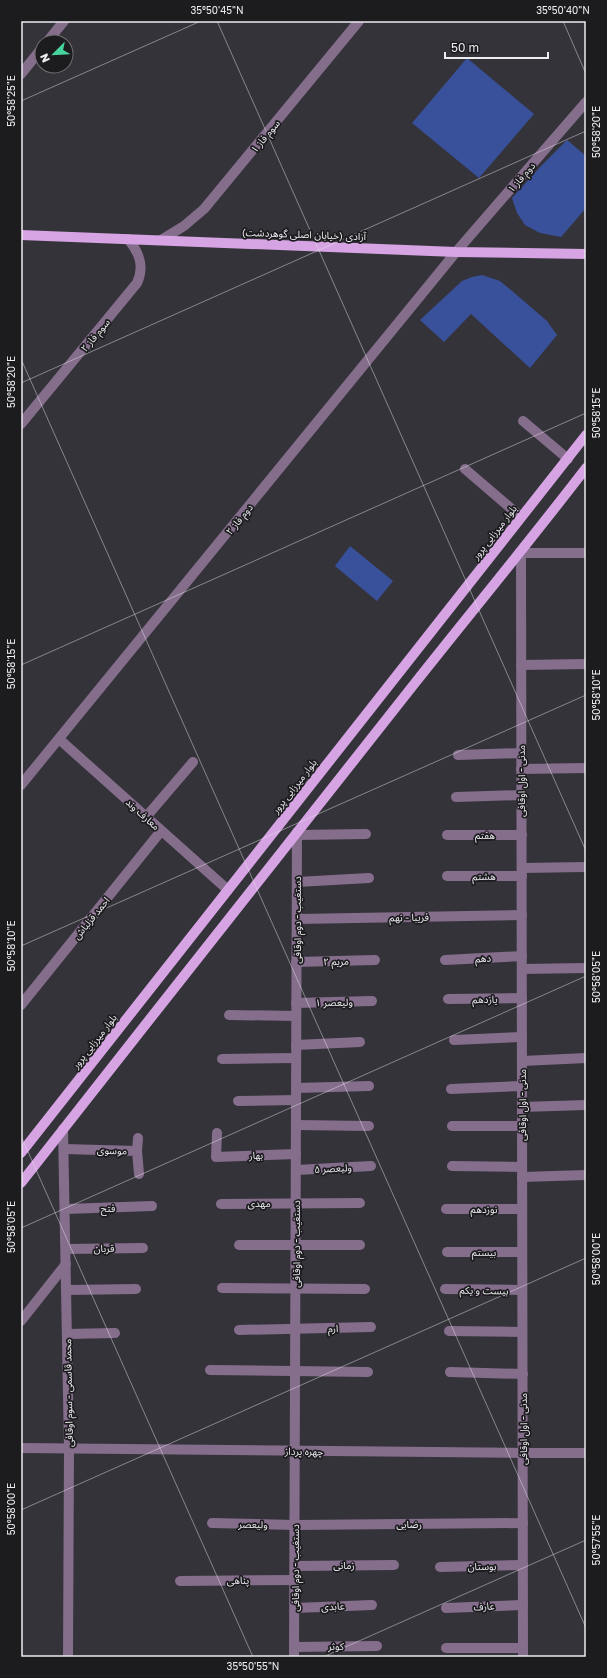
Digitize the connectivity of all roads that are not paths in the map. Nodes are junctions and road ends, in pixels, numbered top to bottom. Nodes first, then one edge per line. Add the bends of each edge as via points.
1 (64, 21) edge
2 (359, 21) edge
3 (53, 34) edge
4 (34, 58) edge
5 (21, 74) edge
6 (586, 102) edge
7 (21, 235) edge
8 (128, 239) junction
9 (161, 240) junction
10 (456, 252) junction
11 (586, 254) edge
12 (523, 421) dead end
13 (21, 424) edge
14 (586, 435) edge
15 (568, 460) junction
16 (586, 468) edge
17 (465, 469) dead end
18 (521, 517) junction
19 (521, 552) junction
20 (586, 553) edge
21 (586, 664) edge
22 (521, 665) junction
23 (59, 739) junction
24 (521, 753) junction
25 (458, 755) dead end
26 (193, 762) dead end
27 (586, 768) edge
28 (522, 769) junction
29 (21, 785) edge
30 (522, 795) junction
31 (456, 797) dead end
32 (146, 817) junction
33 (162, 831) junction
34 (297, 834) junction
35 (366, 834) dead end
36 (447, 835) dead end
37 (522, 835) junction
38 (586, 867) edge
39 (522, 872) junction
40 (447, 876) dead end
41 (369, 878) dead end
42 (297, 882) junction
43 (228, 890) junction
44 (522, 916) junction
45 (297, 919) junction
46 (522, 956) junction
47 (375, 960) dead end
48 (445, 960) dead end
49 (296, 962) junction
50 (586, 968) edge
51 (522, 969) junction
52 (522, 998) junction
53 (448, 999) dead end
54 (372, 1001) dead end
55 (296, 1003) junction
56 (21, 1005) edge
57 (229, 1015) dead end
58 (296, 1016) junction
59 (522, 1037) junction
60 (454, 1040) dead end
61 (360, 1042) dead end
62 (296, 1045) junction
63 (296, 1058) junction
64 (586, 1058) edge
65 (222, 1059) dead end
66 (522, 1061) junction
67 (369, 1086) dead end
68 (522, 1086) junction
69 (296, 1088) junction
70 (451, 1088) dead end
71 (296, 1100) junction
72 (238, 1101) dead end
73 (586, 1105) edge
74 (522, 1107) junction
75 (296, 1125) junction
76 (369, 1126) dead end
77 (452, 1126) dead end
78 (522, 1126) junction
79 (63, 1129) junction
80 (216, 1134) dead end
81 (138, 1138) dead end
82 (64, 1149) junction
83 (138, 1151) junction
84 (21, 1153) edge
85 (296, 1154) junction
86 (371, 1166) dead end
87 (452, 1166) dead end
88 (296, 1170) junction
89 (522, 1172) junction
90 (139, 1174) dead end
91 (586, 1175) edge
92 (21, 1183) edge
93 (296, 1203) junction
94 (360, 1203) dead end
95 (221, 1204) dead end
96 (152, 1206) dead end
97 (65, 1209) junction
98 (446, 1209) dead end
99 (522, 1209) junction
100 (296, 1244) junction
101 (239, 1245) dead end
102 (360, 1245) dead end
103 (143, 1248) dead end
104 (66, 1249) junction
105 (447, 1252) dead end
106 (522, 1252) junction
107 (66, 1264) junction
108 (222, 1288) dead end
109 (136, 1289) dead end
110 (296, 1289) junction
111 (365, 1289) dead end
112 (445, 1289) dead end
113 (66, 1290) junction
114 (522, 1290) junction
115 (21, 1321) edge
116 (371, 1327) dead end
117 (239, 1330) dead end
118 (295, 1330) junction
119 (449, 1331) dead end
120 (522, 1332) junction
121 (115, 1333) dead end
122 (67, 1334) junction
123 (210, 1370) dead end
124 (295, 1371) junction
125 (368, 1372) dead end
126 (450, 1372) dead end
127 (522, 1374) junction
128 (21, 1448) edge
129 (69, 1449) junction
130 (295, 1451) junction
131 (523, 1453) junction
132 (586, 1453) edge
133 (212, 1523) dead end
134 (523, 1523) junction
135 (295, 1524) junction
136 (394, 1565) dead end
137 (523, 1565) junction
138 (295, 1566) junction
139 (440, 1566) dead end
140 (295, 1580) junction
141 (180, 1581) dead end
142 (523, 1604) junction
143 (372, 1605) dead end
144 (295, 1608) junction
145 (446, 1608) dead end
146 (377, 1646) dead end
147 (446, 1648) dead end
148 (294, 1652) edge
149 (523, 1652) edge
150 (68, 1657) edge

1 - 3 street
2 - 9 street, سوم فاز ۱ via 204,209 184,226
4 - 5 street
6 - 10 street, دوم فاز ۱
7 - 8 main road, آزادی (خیابان اصلی گوهردشت)
8 - 9 main road, آزادی (خیابان اصلی گوهردشت)
8 - 13 street, سوم فاز ۲ via 140,257 140,276 137,283
9 - 10 main road, آزادی (خیابان اصلی گوهردشت)
10 - 11 main road, آزادی (خیابان اصلی گوهردشت)
10 - 23 street, دوم فاز ۲
12 - 15 street
14 - 15 main road, بلوار میرزایی پرور
15 - 18 main road, بلوار میرزایی پرور
16 - 19 main road
17 - 18 street
18 - 43 main road, بلوار میرزایی پرور
19 - 20 street
19 - 22 street, مدنی - اول اوقافی
19 - 34 main road
21 - 22 street
22 - 24 street, مدنی - اول اوقافی
23 - 29 street, دوم فاز ۲
23 - 32 street, معارف وند
24 - 25 street
24 - 28 street, مدنی - اول اوقافی
26 - 32 street
27 - 28 street
28 - 30 street, مدنی - اول اوقافی
30 - 31 street
30 - 37 street, مدنی - اول اوقافی
32 - 33 street, معارف وند
33 - 43 street, معارف وند
33 - 56 street, احمد قزلباش
34 - 35 street
34 - 42 street, دستغیب - دوم اوقافی
34 - 79 main road
36 - 37 street, هفتم
37 - 39 street, مدنی - اول اوقافی
38 - 39 street, هشتم
39 - 40 street, هشتم
39 - 44 street, مدنی - اول اوقافی
41 - 42 street
42 - 45 street, دستغیب - دوم اوقافی
43 - 84 main road, بلوار میرزایی پرور
44 - 45 street, فریبا - نهم
44 - 46 street, مدنی - اول اوقافی
45 - 49 street, دستغیب - دوم اوقافی
46 - 48 street, دهم
46 - 51 street, مدنی - اول اوقافی
47 - 49 street, مریم ۲
49 - 55 street, دستغیب - دوم اوقافی
50 - 51 street
51 - 52 street, مدنی - اول اوقافی
52 - 53 street, یازدهم
52 - 59 street, مدنی - اول اوقافی
54 - 55 street, ولیعصر ۱
55 - 58 street, دستغیب - دوم اوقافی
57 - 58 street
58 - 62 street, دستغیب - دوم اوقافی
59 - 60 street
59 - 66 street, مدنی - اول اوقافی
61 - 62 street
62 - 63 street, دستغیب - دوم اوقافی
63 - 65 street
63 - 69 street, دستغیب - دوم اوقافی
64 - 66 street
66 - 68 street, مدنی - اول اوقافی
67 - 69 street
68 - 70 street
68 - 74 street, مدنی - اول اوقافی
69 - 71 street, دستغیب - دوم اوقافی
71 - 72 street
71 - 75 street, دستغیب - دوم اوقافی
73 - 74 street
74 - 78 street, مدنی - اول اوقافی
75 - 76 street
75 - 85 street, دستغیب - دوم اوقافی
77 - 78 street
78 - 89 street, مدنی - اول اوقافی
79 - 82 street, محمد قاسمی - سوم اوقافی
79 - 92 main road
80 - 85 street, بهار via 216,1157
81 - 83 street
82 - 83 street, موسوی
82 - 97 street, محمد قاسمی - سوم اوقافی
83 - 90 street, موسوی
85 - 88 street, دستغیب - دوم اوقافی
86 - 88 street, ولیعصر ۵
87 - 89 street
88 - 93 street, دستغیب - دوم اوقافی
89 - 91 street
89 - 99 street, مدنی - اول اوقافی
93 - 94 street, مهدی
93 - 95 street, مهدی
93 - 100 street, دستغیب - دوم اوقافی
96 - 97 street, فتح
97 - 104 street, محمد قاسمی - سوم اوقافی
98 - 99 street, نوزدهم
99 - 106 street, مدنی - اول اوقافی
100 - 101 street
100 - 102 street
100 - 110 street, دستغیب - دوم اوقافی
103 - 104 street, قربان
104 - 107 street, محمد قاسمی - سوم اوقافی
105 - 106 street, بیستم
106 - 114 street, مدنی - اول اوقافی
107 - 113 street, محمد قاسمی - سوم اوقافی
107 - 115 street
108 - 110 street
109 - 113 street
110 - 111 street
110 - 118 street, دستغیب - دوم اوقافی
112 - 114 street, بیست و یکم
113 - 122 street, محمد قاسمی - سوم اوقافی
114 - 120 street, مدنی - اول اوقافی
116 - 118 street, ارم
117 - 118 street, ارم
118 - 124 street, دستغیب - دوم اوقافی
119 - 120 street
120 - 127 street, مدنی - اول اوقافی
121 - 122 street
122 - 129 street, محمد قاسمی - سوم اوقافی
123 - 124 street
124 - 125 street
124 - 130 street, دستغیب - دوم اوقافی
126 - 127 street
127 - 131 street, مدنی - اول اوقافی
128 - 129 street, چهره پرداز
129 - 130 street, چهره پرداز
129 - 150 street, محمد قاسمی - سوم اوقافی
130 - 131 street, چهره پرداز
130 - 135 street, دستغیب - دوم اوقافی
131 - 132 street, چهره پرداز
131 - 134 street, مدنی - اول اوقافی
133 - 135 street, ولیعصر
134 - 135 street, رضایی
134 - 137 street, مدنی - اول اوقافی
135 - 138 street, دستغیب - دوم اوقافی
136 - 138 street, زمانی
137 - 139 street, بوستان
137 - 142 street, مدنی - اول اوقافی
138 - 140 street, دستغیب - دوم اوقافی
140 - 141 street, پناهی
140 - 144 street, دستغیب - دوم اوقافی
142 - 145 street, عارف
142 - 149 street, مدنی - اول اوقافی
143 - 144 street, عابدی
144 - 148 street, دستغیب - دوم اوقافی
146 - 148 street, کوثر
147 - 149 street

